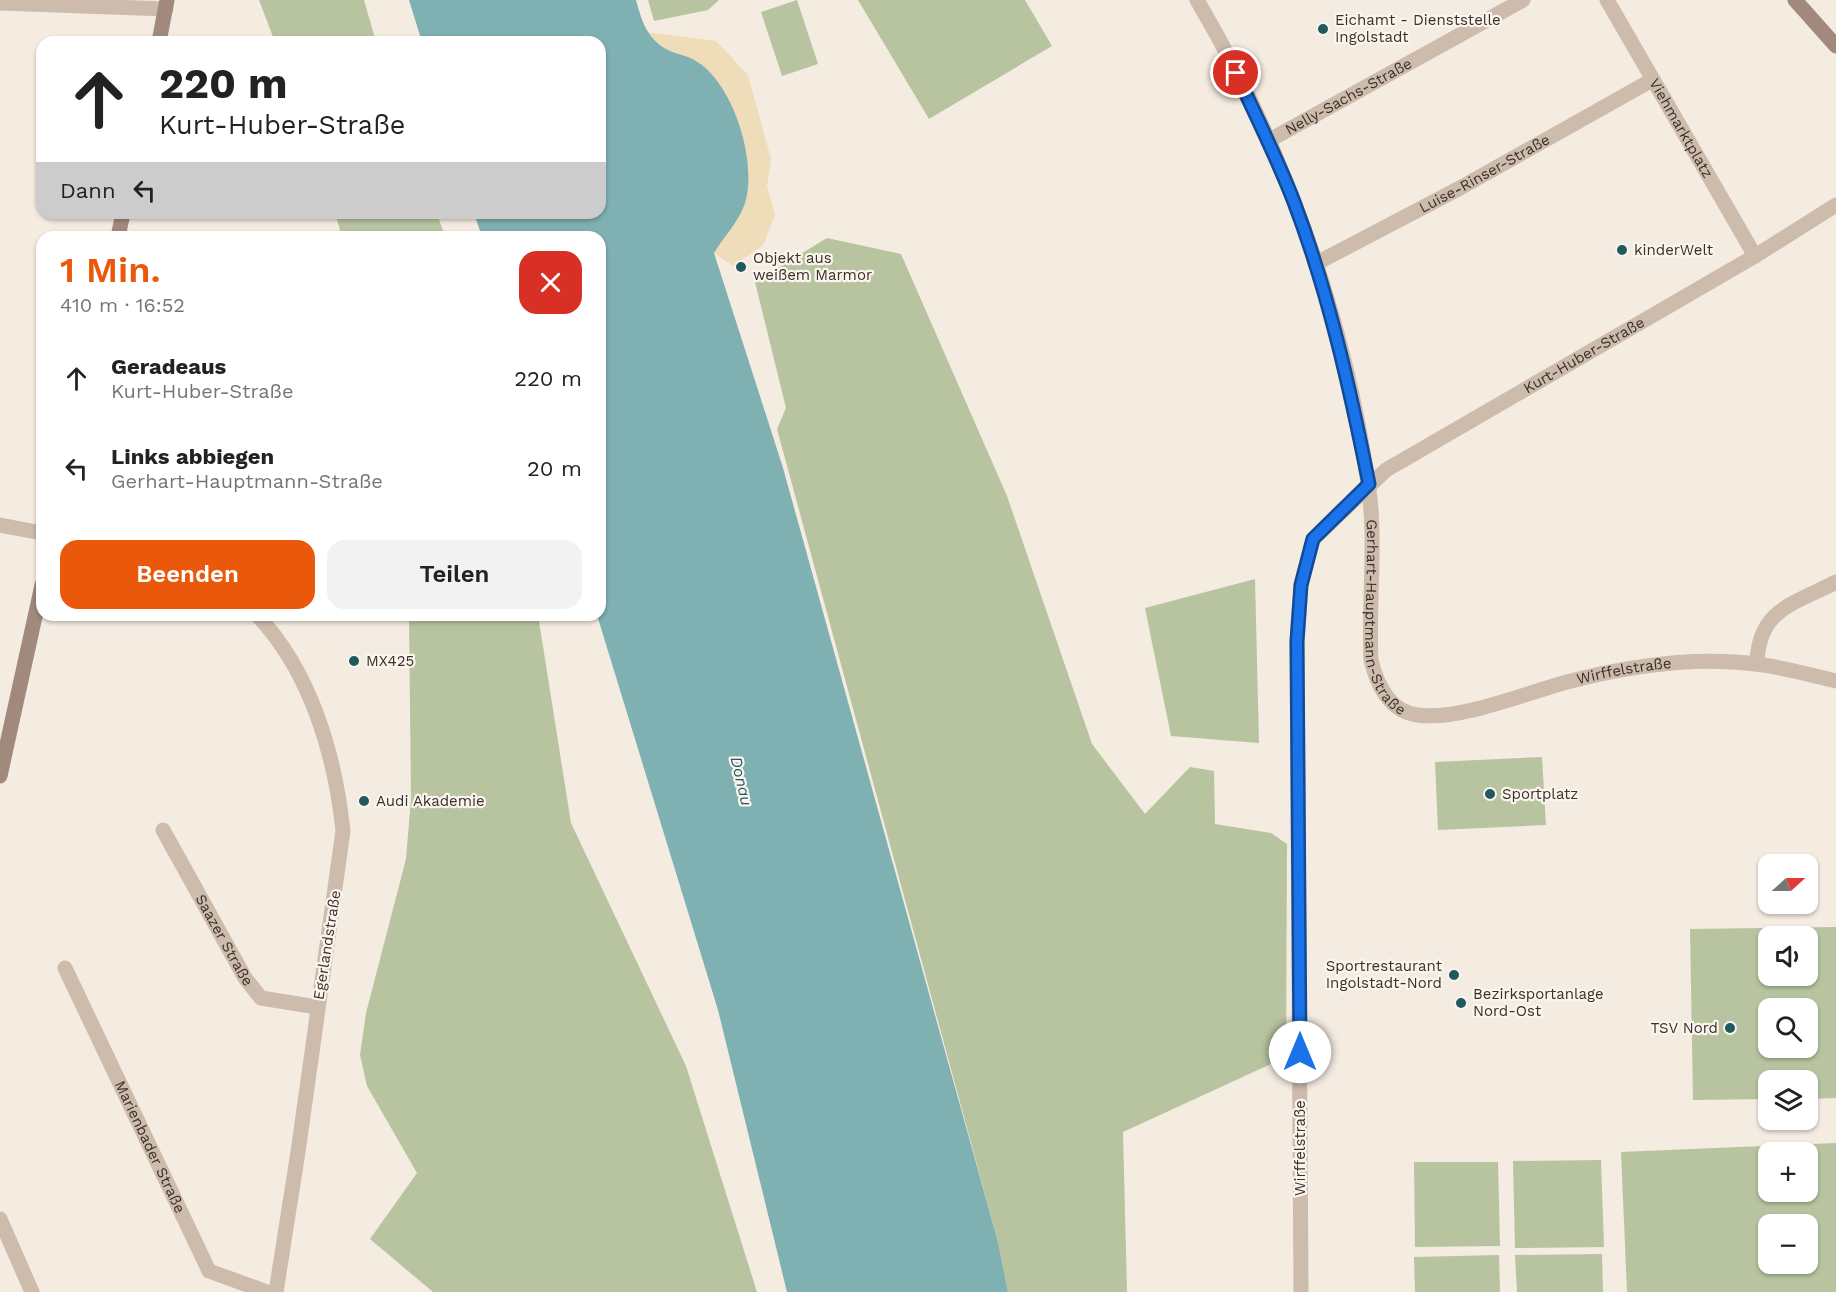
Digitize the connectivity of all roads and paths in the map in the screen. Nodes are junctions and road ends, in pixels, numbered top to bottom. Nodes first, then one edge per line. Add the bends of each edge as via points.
1 (1197, 0) edge
2 (1523, 0) edge
3 (1607, 0) edge
4 (1795, 0) edge
5 (0, 3) edge
6 (167, 5) edge
7 (160, 36) edge
8 (1836, 46) edge
9 (1652, 80) junction
10 (1268, 141) junction
11 (1836, 205) edge
12 (1755, 256) junction
13 (1315, 264) junction
14 (1369, 484) junction
15 (1340, 514) joint
16 (0, 525) edge
17 (36, 532) edge
18 (1836, 582) edge
19 (36, 612) edge
20 (263, 621) edge
21 (1757, 664) junction
22 (1836, 681) edge
23 (1415, 715) joint
24 (0, 776) edge
25 (163, 830) dead end
26 (65, 968) dead end
27 (317, 1007) junction
28 (0, 1219) edge
29 (32, 1292) edge
30 (267, 1292) edge
31 (276, 1292) edge
32 (1300, 1292) edge

1 - 10 street, Gerhart-Hauptmann-Straße
2 - 10 street, Nelly-Sachs-Straße
3 - 9 street, Viehmarktplatz
4 - 8 street
5 - 6 street
6 - 7 street
9 - 12 street, Viehmarktplatz
9 - 13 street, Luise-Rinser-Straße
10 - 13 street, Gerhart-Hauptmann-Straße
11 - 12 street, Kurt-Huber-Straße
12 - 14 street, Kurt-Huber-Straße via 1386,470
13 - 14 street, Gerhart-Hauptmann-Straße via 1353,404
14 - 15 street, Kurt-Huber-Straße
14 - 23 street, Gerhart-Hauptmann-Straße via 1371,660 1385,696 1399,709
15 - 32 street, Wirffelstraße via 1313,539 1301,585 1297,641
16 - 17 street
18 - 21 street via 1768,621 1757,645
19 - 24 street
20 - 27 street, Egerlandstraße via 278,637 296,669 316,716 336,782 342,842
21 - 22 street, Wirffelstraße
21 - 23 street, Wirffelstraße via 1674,663 1621,669 1450,715
25 - 27 street, Saazer Straße via 245,978 261,998
26 - 30 street, Marienbader Straße via 209,1271
27 - 31 street, Egerlandstraße
28 - 29 street

